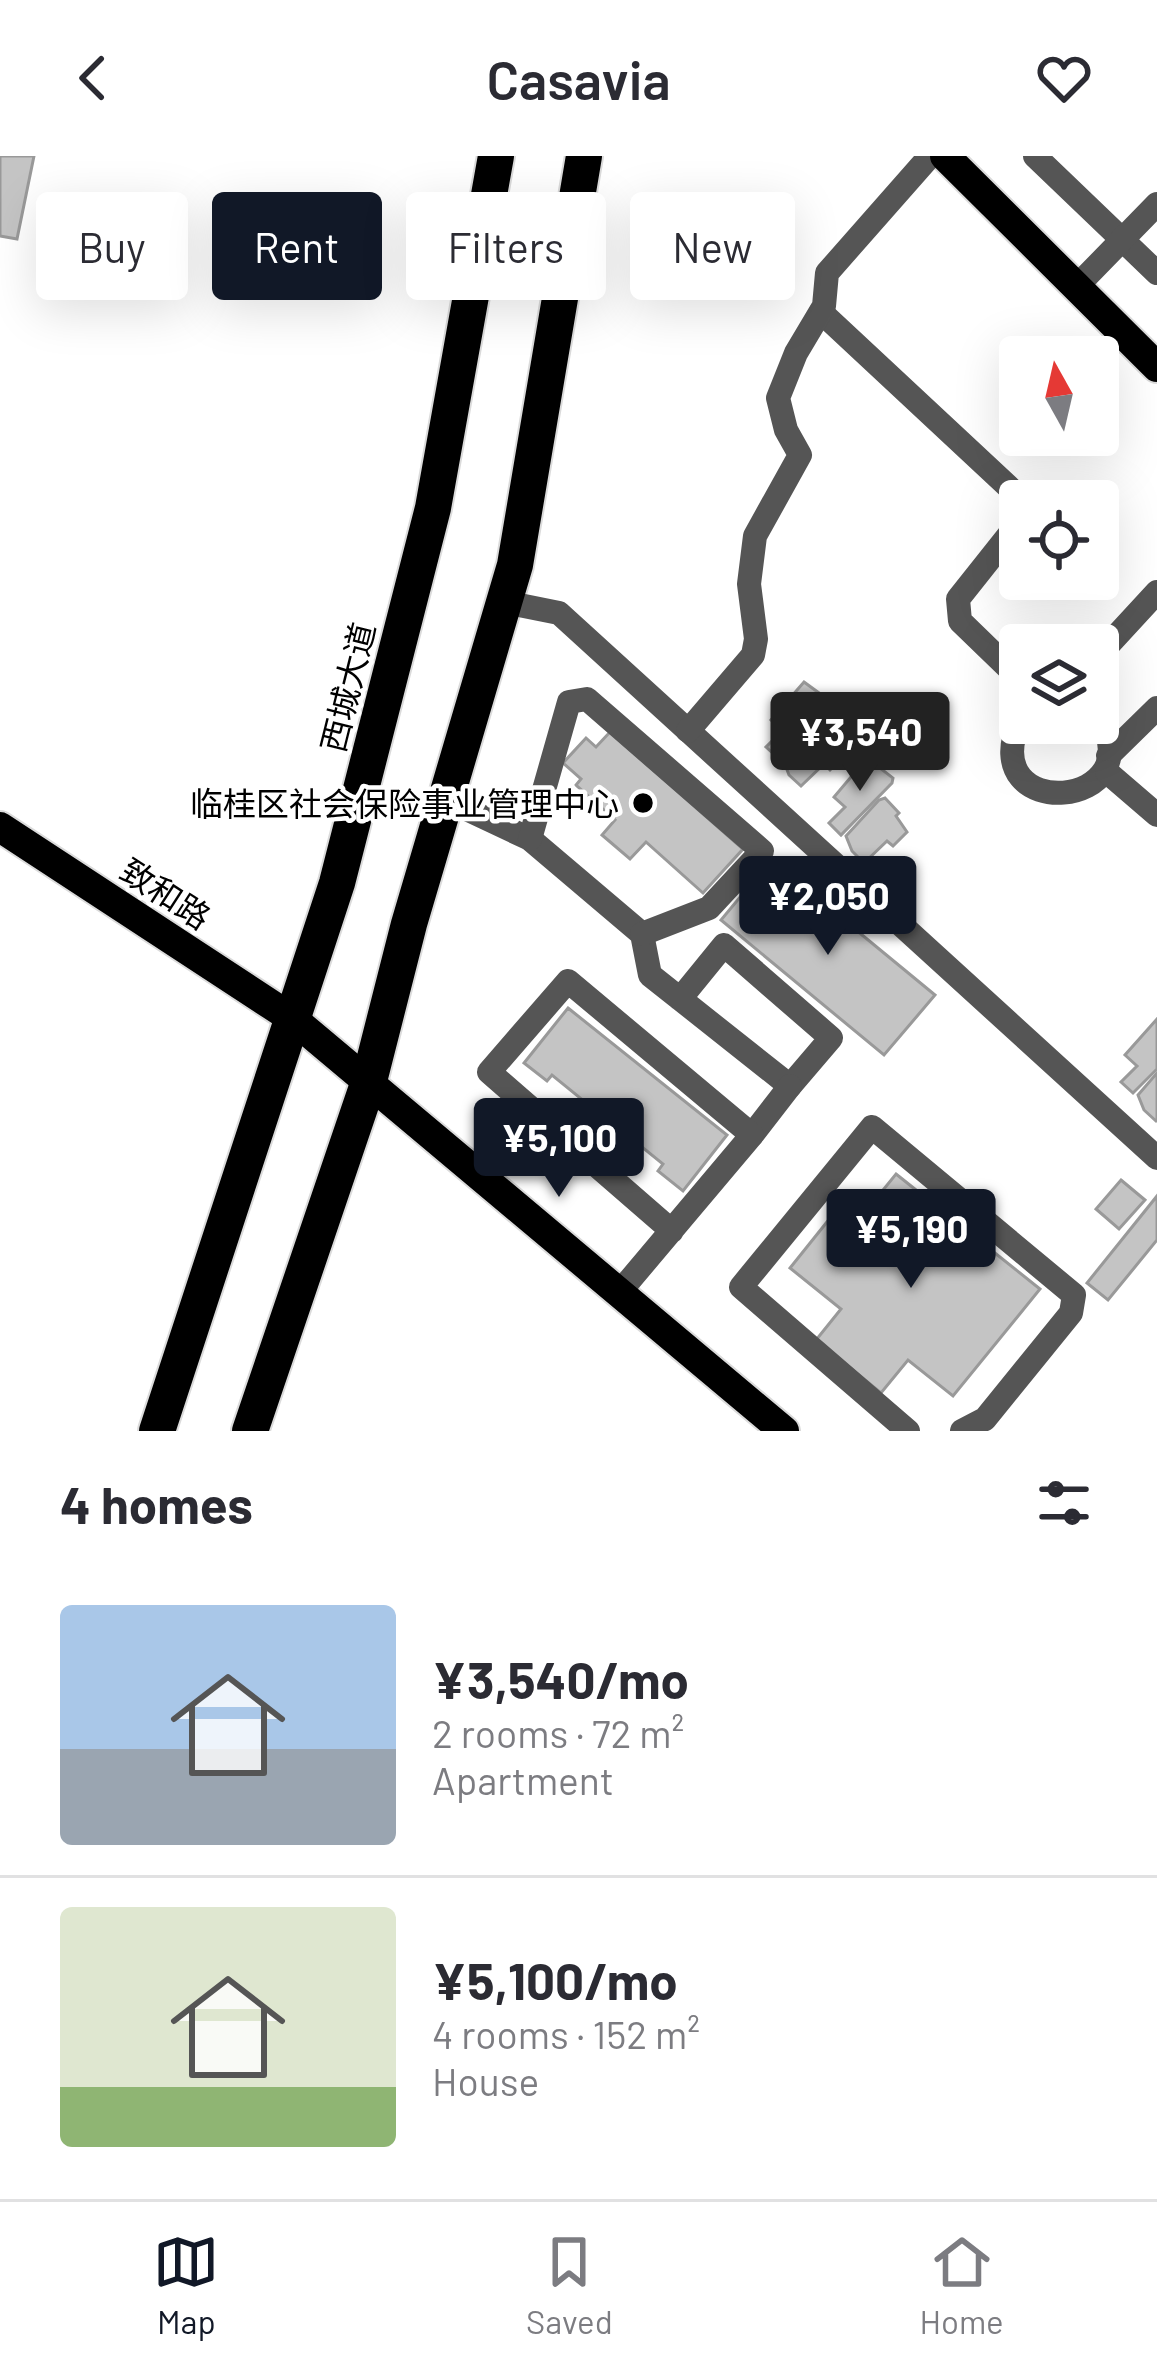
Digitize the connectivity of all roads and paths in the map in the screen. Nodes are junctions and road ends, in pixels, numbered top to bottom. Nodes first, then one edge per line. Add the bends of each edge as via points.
1 (496, 156) edge
2 (584, 156) edge
3 (929, 156) edge
4 (945, 156) edge
5 (1035, 156) edge
6 (1157, 204) edge
7 (1122, 238) junction
8 (1157, 273) edge
9 (1077, 286) junction
10 (821, 312) junction
11 (1157, 367) edge
12 (1001, 480) edge
13 (999, 547) edge
14 (1157, 592) edge
15 (504, 602) junction
16 (1119, 633) edge
17 (999, 658) edge
18 (1157, 708) edge
19 (688, 730) junction
20 (1014, 744) edge
21 (1108, 744) edge
22 (1108, 764) junction
23 (446, 800) junction
24 (1157, 814) edge
25 (0, 827) edge
26 (530, 839) junction
27 (642, 934) junction
28 (680, 999) junction
29 (293, 1019) junction
30 (369, 1081) junction
31 (790, 1086) junction
32 (752, 1135) junction
33 (1157, 1158) edge
34 (672, 1231) junction
35 (618, 1294) junction
36 (158, 1431) edge
37 (250, 1431) edge
38 (784, 1431) edge
39 (908, 1431) edge
40 (962, 1431) edge

1 - 29 highway, 西城大道 via 433,508 337,883
2 - 15 highway
3 - 10 street via 833,263
4 - 9 main road
5 - 7 street
6 - 7 street
7 - 8 street
7 - 9 street
9 - 11 main road
10 - 12 street
10 - 19 street via 778,398 800,462 755,536 753,656
13 - 17 street via 958,599 961,621
14 - 16 street
15 - 19 street via 559,613
15 - 23 highway
18 - 22 street
19 - 33 street
20 - 22 street via 1016,766 1038,790 1070,795
21 - 22 street
22 - 24 street
23 - 26 street
23 - 30 highway
25 - 29 main road, 致和路
26 - 27 street
26 - 27 street via 569,701 587,699 762,851 709,908
27 - 28 street via 650,975
28 - 31 street
28 - 31 street via 724,945 831,1037
29 - 30 main road, 致和路
29 - 36 highway, 西城大道
30 - 35 main road, 致和路
30 - 37 highway
31 - 32 street
32 - 34 street
32 - 34 street via 568,980 489,1072
34 - 35 street
35 - 38 main road, 致和路
39 - 40 street via 742,1288 872,1126 1074,1295 1071,1312 985,1419

